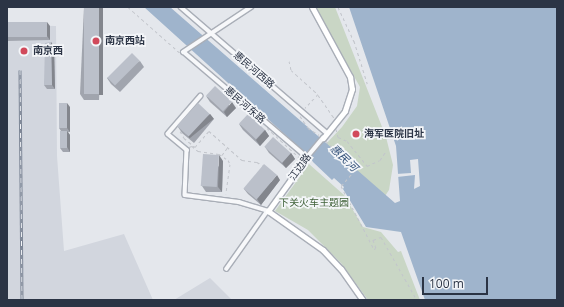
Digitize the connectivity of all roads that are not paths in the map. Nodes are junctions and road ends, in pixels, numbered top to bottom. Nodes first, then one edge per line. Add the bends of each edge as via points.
1 (181, 7) edge
2 (252, 7) edge
3 (312, 7) edge
4 (211, 34) junction
5 (201, 96) dead end
6 (325, 136) junction
7 (307, 157) junction
8 (268, 212) junction
9 (227, 270) dead end
10 (363, 300) edge

1 - 4 street, 惠民河西路
2 - 4 street
3 - 6 street, 江边路 via 350,78 352,90 345,111
4 - 6 street, 惠民河西路 via 302,112
4 - 7 street, 惠民河东路 via 186,51
5 - 8 street via 168,134 186,150 184,195 239,202
6 - 7 street, 江边路
7 - 8 street, 江边路
8 - 9 street
8 - 10 street via 323,250

